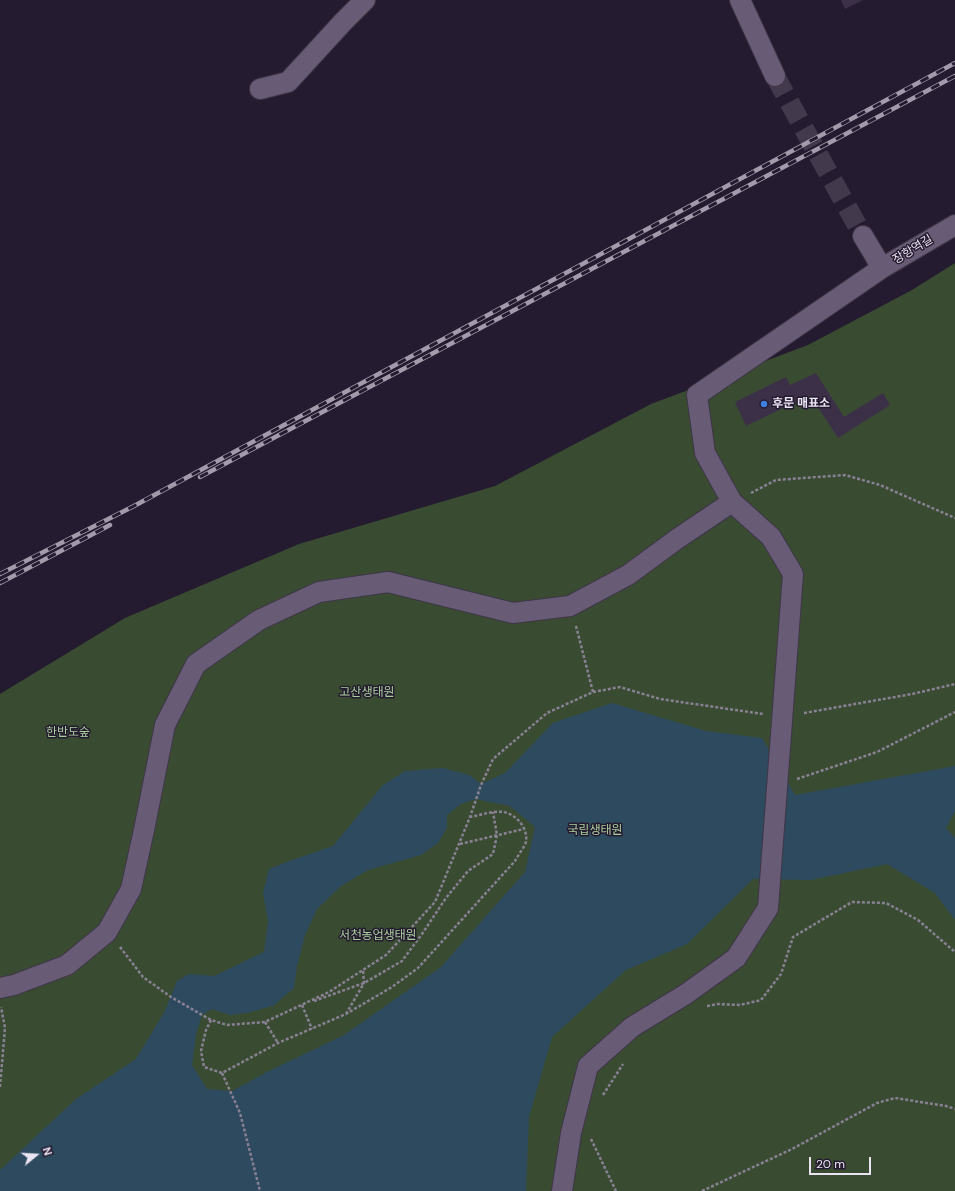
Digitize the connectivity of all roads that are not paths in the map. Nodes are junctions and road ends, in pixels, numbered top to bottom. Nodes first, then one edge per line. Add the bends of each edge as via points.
1 (365, 0) edge
2 (740, 0) edge
3 (776, 76) tunnel mouth
4 (260, 89) dead end
5 (955, 225) edge
6 (863, 236) tunnel mouth
7 (882, 268) junction
8 (732, 502) junction
9 (0, 988) edge
10 (562, 1191) edge

1 - 4 street via 288,82
2 - 3 street
5 - 7 street, 장항역길
6 - 7 street, 장항역길
7 - 8 street via 697,395 705,453
8 - 9 street via 628,575 570,606 513,613 388,582 319,592 259,620 196,664 165,725 131,889 107,932 67,964
8 - 10 street via 772,537 794,574 768,908 736,958 686,994 632,1027 588,1066 571,1133

